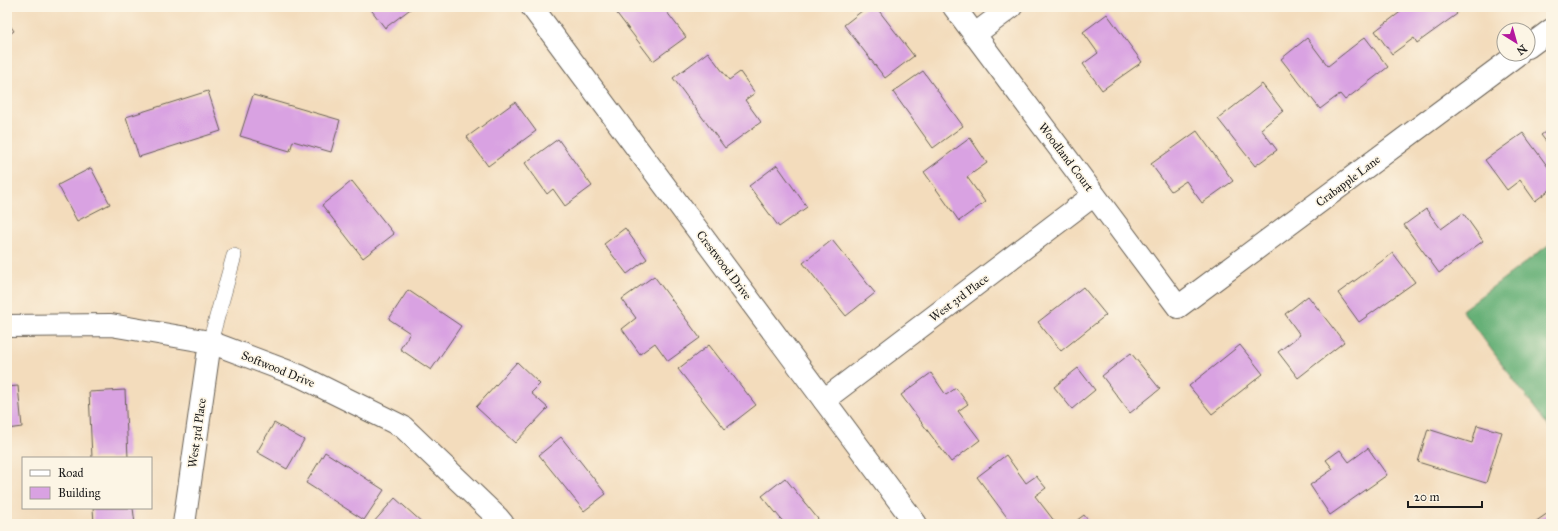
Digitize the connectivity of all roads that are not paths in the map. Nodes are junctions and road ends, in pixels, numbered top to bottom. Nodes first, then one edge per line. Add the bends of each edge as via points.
1 (532, 7) edge
2 (954, 7) edge
3 (1011, 7) edge
4 (1551, 30) edge
5 (974, 34) junction
6 (1536, 41) edge
7 (1507, 62) edge
8 (1094, 195) junction
9 (234, 256) dead end
10 (1178, 307) joint
11 (7, 326) edge
12 (210, 342) junction
13 (824, 400) junction
14 (184, 524) edge
15 (503, 524) edge
16 (916, 524) edge

1 - 13 street, Crestwood Drive
2 - 5 street, Woodland Court
3 - 5 street
4 - 6 street
5 - 8 street, Woodland Court
7 - 10 street, Crabapple Lane
8 - 10 street, Woodland Court
8 - 13 street, West 3rd Place
9 - 12 lane
11 - 12 street, Softwood Drive via 111,325
12 - 14 street, West 3rd Place
12 - 15 street, Softwood Drive via 300,376 403,427
13 - 16 street, Crestwood Drive

